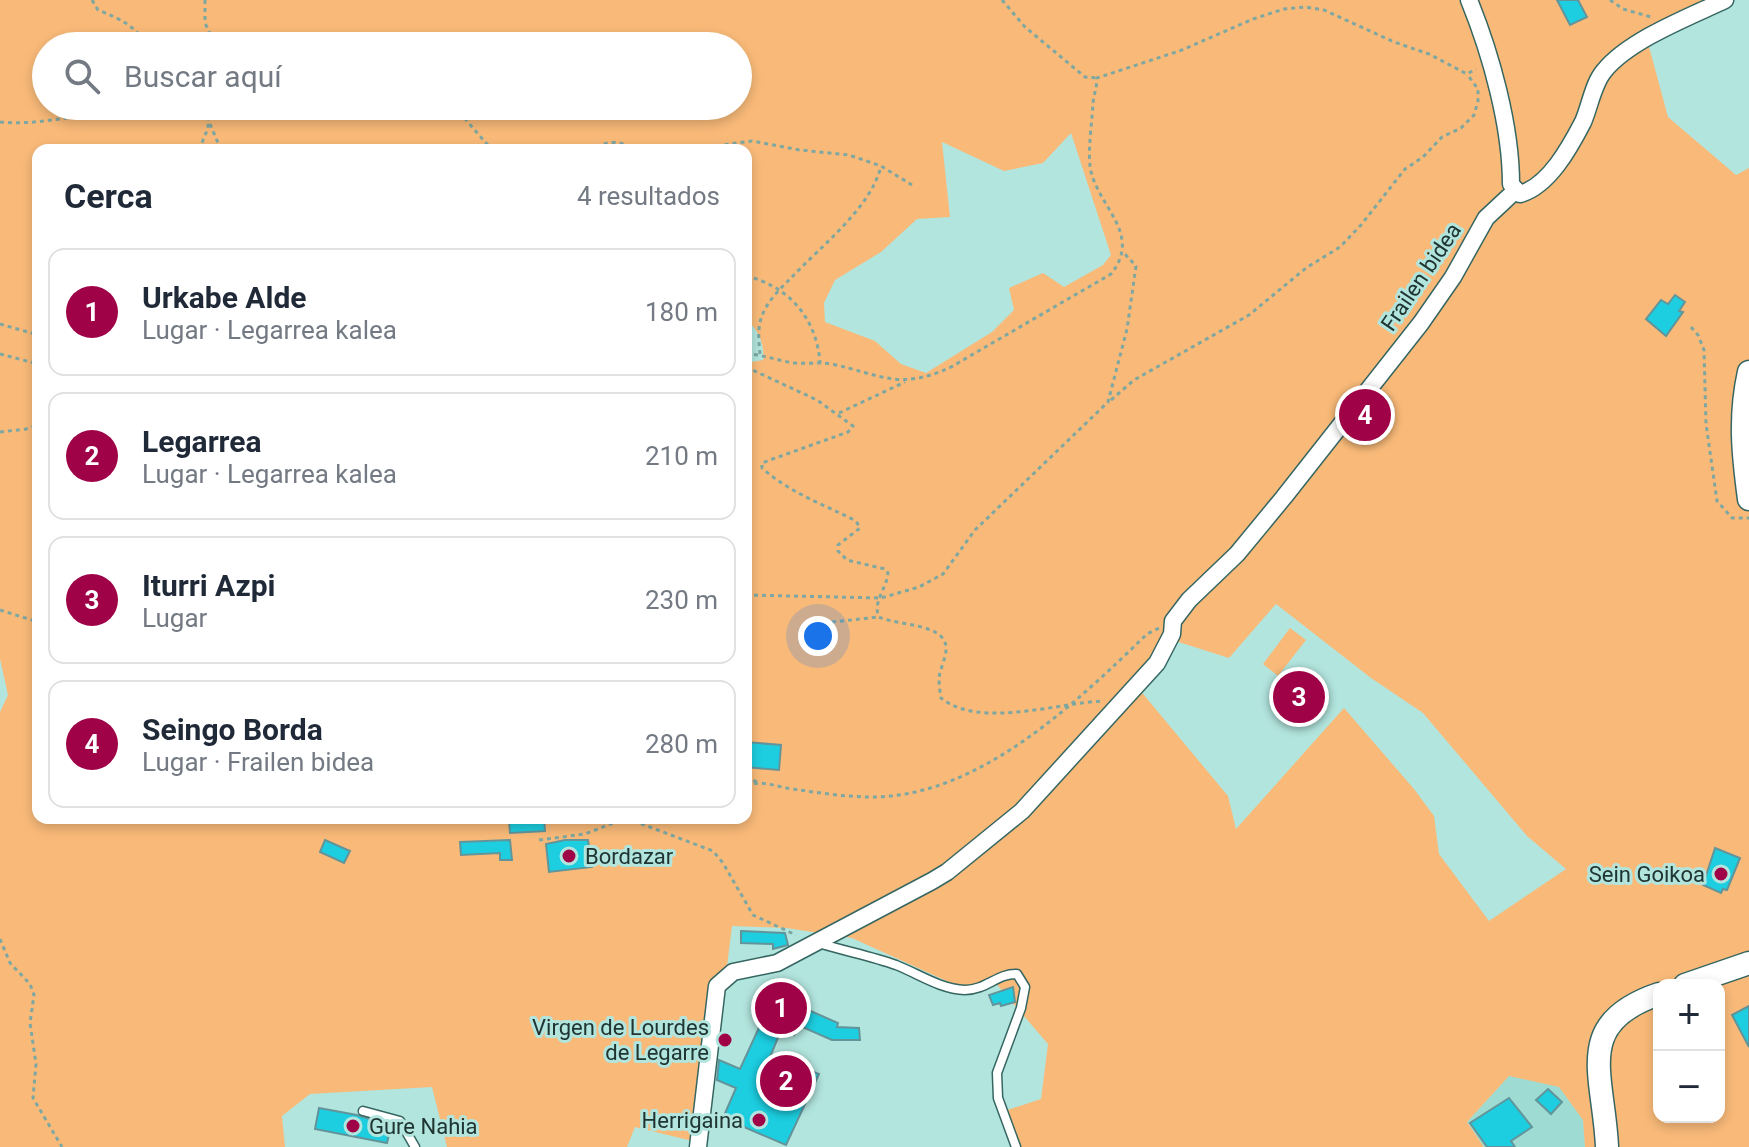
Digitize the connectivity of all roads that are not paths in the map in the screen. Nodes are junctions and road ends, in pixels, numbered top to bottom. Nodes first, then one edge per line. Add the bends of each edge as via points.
1 (1469, 0) edge
2 (1725, 0) edge
3 (1516, 190) junction
4 (1749, 372) edge
5 (1749, 499) edge
6 (818, 942) junction
7 (1749, 963) edge
8 (1702, 979) edge
9 (1653, 996) edge
10 (363, 1111) dead end
11 (415, 1147) edge
12 (698, 1147) edge
13 (1016, 1147) edge
14 (1607, 1147) edge

1 - 3 street via 1488,56
2 - 3 street, Frailen bidea via 1634,46 1604,71 1582,122 1547,178 1526,192
3 - 6 street, Frailen bidea via 1486,218 1421,323 1284,497 1173,621 1157,663 1022,811 947,872
4 - 5 main road via 1741,437
6 - 12 street, Frailen bidea via 777,963 733,972 717,986
6 - 13 lane via 963,990 1017,974 1025,987 1021,1008 997,1073 998,1098
7 - 8 main road
9 - 14 main road via 1627,1006 1602,1034
10 - 11 lane via 400,1121

